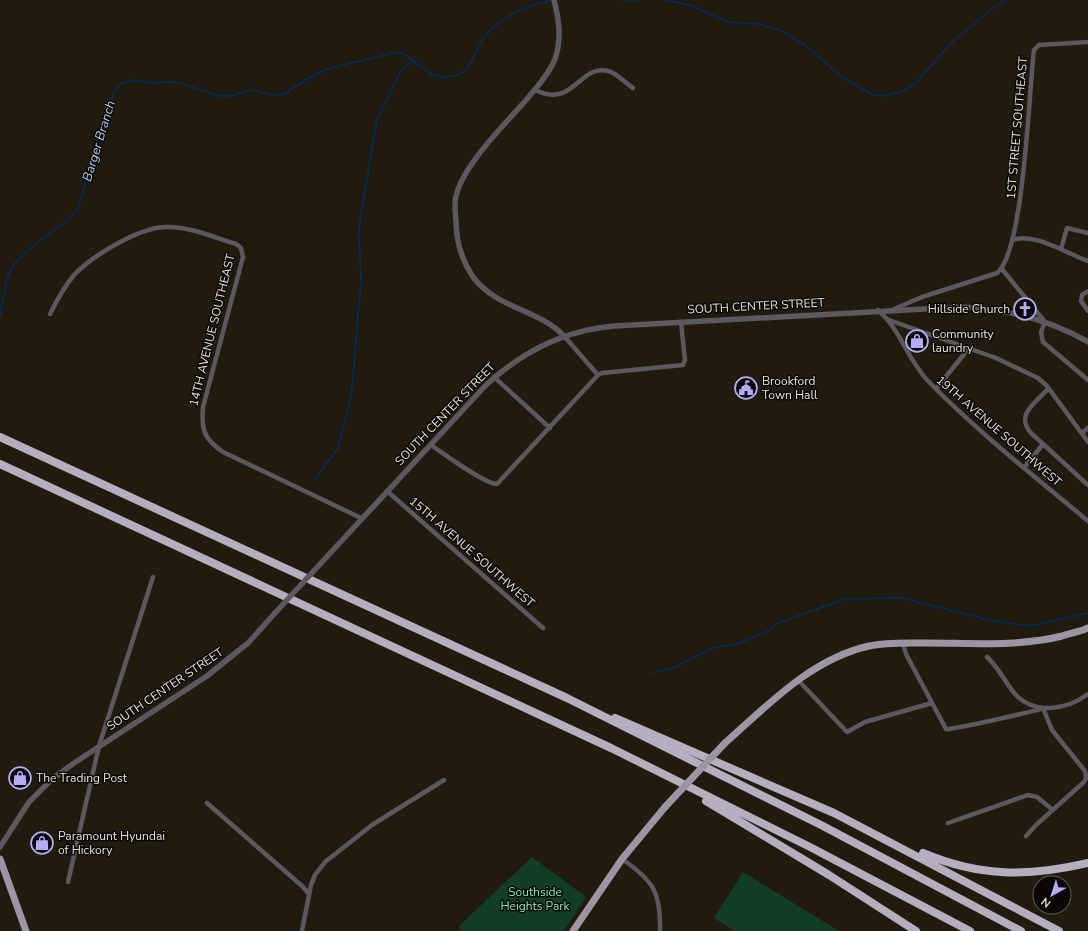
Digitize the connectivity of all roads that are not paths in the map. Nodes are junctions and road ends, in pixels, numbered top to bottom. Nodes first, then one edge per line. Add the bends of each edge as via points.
1 (554, 0) edge
2 (1088, 42) edge
3 (633, 88) dead end
4 (535, 90) junction
5 (1088, 233) edge
6 (1013, 240) junction
7 (1061, 249) junction
8 (1088, 261) edge
9 (1002, 269) junction
10 (1088, 291) edge
11 (894, 309) junction
12 (878, 310) junction
13 (1088, 311) edge
14 (50, 314) dead end
15 (889, 320) junction
16 (681, 322) junction
17 (1045, 322) junction
18 (564, 336) junction
19 (1088, 342) edge
20 (969, 348) junction
21 (598, 375) junction
22 (494, 377) junction
23 (1088, 380) edge
24 (1048, 388) junction
25 (936, 389) junction
26 (550, 428) junction
27 (1088, 428) edge
28 (1082, 433) junction
29 (0, 437) edge
30 (1088, 442) edge
31 (431, 444) junction
32 (1044, 444) junction
33 (0, 464) edge
34 (1024, 468) junction
35 (1088, 485) edge
36 (386, 491) junction
37 (361, 518) junction
38 (1088, 521) edge
39 (154, 577) dead end
40 (543, 628) dead end
41 (1088, 628) edge
42 (902, 643) junction
43 (987, 657) dead end
44 (798, 680) junction
45 (1088, 694) edge
46 (932, 703) junction
47 (585, 707) junction
48 (1043, 708) junction
49 (99, 746) junction
50 (1087, 776) edge
51 (668, 778) junction
52 (444, 780) dead end
53 (207, 803) dead end
54 (1053, 810) junction
55 (948, 823) dead end
56 (875, 833) junction
57 (1026, 836) dead end
58 (0, 847) edge
59 (0, 860) edge
60 (622, 860) junction
61 (1088, 863) edge
62 (68, 882) dead end
63 (309, 894) junction
64 (880, 908) junction
65 (26, 931) edge
66 (302, 931) edge
67 (573, 931) edge
68 (660, 931) edge
69 (909, 931) edge
70 (916, 931) edge
71 (970, 931) edge
72 (1021, 931) edge
73 (1059, 931) edge

1 - 4 street via 559,26 558,46 549,70
2 - 6 street, 1ST STREET SOUTHEAST via 1038,46 1034,50 1019,209
3 - 4 street via 616,75 603,70 591,73 563,94 550,95
4 - 18 street via 465,175 456,200 456,232 462,259 482,286 501,301 550,325
5 - 7 street via 1067,228
6 - 7 street via 1035,241
6 - 9 street, 1ST STREET SOUTHEAST
7 - 8 street
9 - 11 street via 997,273 922,297
9 - 17 street
10 - 13 street via 1080,300
11 - 12 street, SOUTH CENTER STREET
11 - 17 street, SOUTH CENTER STREET via 948,306 975,308 1008,312
12 - 15 street, 19TH AVENUE SOUTHWEST
12 - 16 street, SOUTH CENTER STREET
14 - 37 street, 14TH AVENUE SOUTHEAST via 66,286 82,267 124,241 151,230 164,227 181,228 236,244 242,248 243,257 203,407 202,421 208,440 223,452
15 - 20 street
15 - 25 street, 19TH AVENUE SOUTHWEST via 919,371
16 - 18 street, SOUTH CENTER STREET via 604,327
16 - 21 street via 685,360 683,365
17 - 19 street, SOUTH CENTER STREET
17 - 23 street via 1041,332 1043,342
18 - 21 street
18 - 22 street, SOUTH CENTER STREET via 524,355
20 - 24 street via 1016,366 1038,378
20 - 25 street
21 - 26 street
22 - 26 street
22 - 31 street, SOUTH CENTER STREET
24 - 28 street
24 - 32 street via 1024,418 1026,428
25 - 34 street, 19TH AVENUE SOUTHWEST
26 - 31 street via 500,482 493,484
27 - 28 street
28 - 30 street
29 - 47 highway
31 - 36 street, SOUTH CENTER STREET
32 - 34 street
32 - 35 street
33 - 51 highway via 538,713
34 - 38 street, 19TH AVENUE SOUTHWEST
36 - 37 street, SOUTH CENTER STREET
36 - 40 street, 15TH AVENUE SOUTHWEST
37 - 49 street, SOUTH CENTER STREET, bridge via 248,643 223,664
39 - 49 street
41 - 42 main road via 1031,641
42 - 44 main road via 851,651 830,660
42 - 46 street
43 - 48 street via 1020,699 1032,706
44 - 46 street via 843,731 848,732 865,722
44 - 60 main road, bridge via 725,743 664,807
45 - 48 street via 1067,705
46 - 48 street via 946,729 1032,713
47 - 56 highway via 799,796
47 - 72 highway via 823,826
48 - 50 street via 1052,730
49 - 58 street, SOUTH CENTER STREET via 36,794
49 - 62 street
50 - 54 street via 1084,782
51 - 64 highway
51 - 71 highway via 810,847
52 - 63 street via 372,825 340,849 315,875
53 - 63 street
54 - 55 street via 1037,797 1028,795
54 - 57 street
56 - 61 highway via 950,863 983,871 1026,873
56 - 73 highway
59 - 65 main road
60 - 67 main road
60 - 68 street via 644,876 653,887 660,908
63 - 66 street
64 - 69 highway
64 - 70 highway

